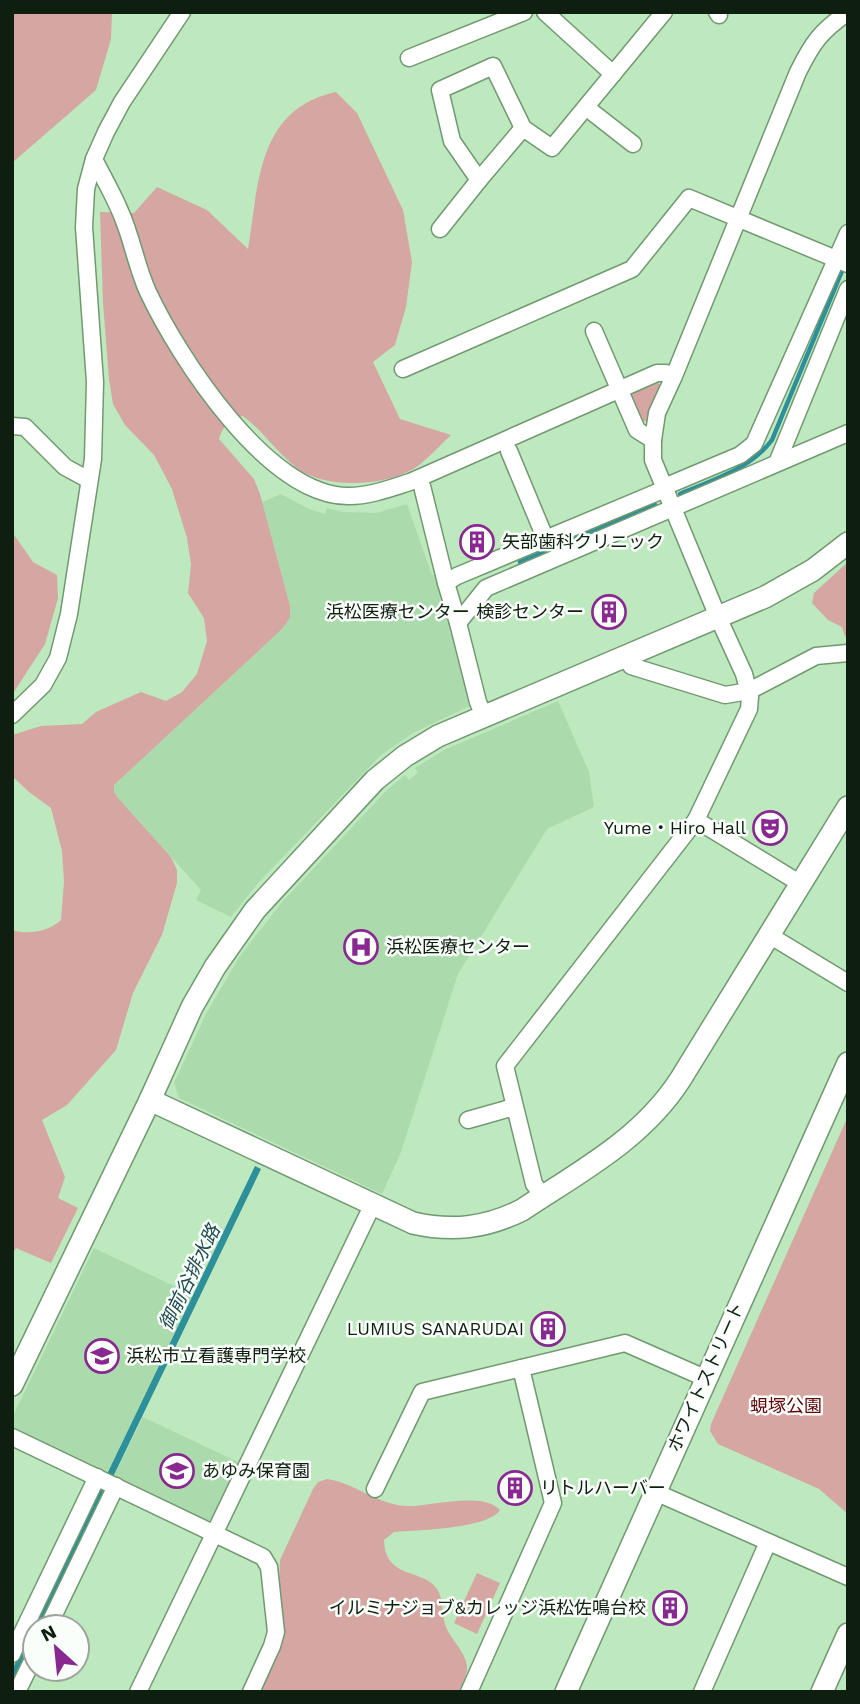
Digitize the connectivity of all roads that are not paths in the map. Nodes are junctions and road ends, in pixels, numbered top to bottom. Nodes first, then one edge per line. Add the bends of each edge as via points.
1 (182, 12) edge
2 (524, 12) edge
3 (544, 12) edge
4 (664, 12) edge
5 (848, 12) edge
6 (409, 58) dead end
7 (613, 74) junction
8 (587, 108) junction
9 (523, 128) junction
10 (633, 144) dead end
11 (94, 159) junction
12 (479, 180) junction
13 (737, 219) junction
14 (440, 229) dead end
15 (848, 233) edge
16 (842, 262) edge
17 (848, 289) edge
18 (594, 331) dead end
19 (403, 369) dead end
20 (674, 376) junction
21 (620, 390) junction
22 (12, 426) edge
23 (848, 433) edge
24 (653, 440) junction
25 (509, 451) dead end
26 (777, 463) junction
27 (89, 480) junction
28 (422, 486) dead end
29 (664, 488) junction
30 (673, 508) junction
31 (546, 540) junction
32 (848, 543) edge
33 (446, 583) junction
34 (718, 617) junction
35 (457, 623) junction
36 (848, 653) edge
37 (626, 656) junction
38 (749, 691) junction
39 (12, 715) edge
40 (484, 716) junction
41 (848, 807) edge
42 (696, 820) junction
43 (801, 884) junction
44 (769, 935) junction
45 (848, 983) edge
46 (848, 1063) edge
47 (150, 1100) junction
48 (514, 1107) junction
49 (468, 1120) dead end
50 (543, 1196) junction
51 (372, 1206) junction
52 (521, 1368) junction
53 (705, 1378) junction
54 (12, 1385) edge
55 (12, 1437) edge
56 (97, 1477) junction
57 (116, 1486) junction
58 (375, 1489) dead end
59 (655, 1492) junction
60 (214, 1533) junction
61 (768, 1542) junction
62 (848, 1577) edge
63 (55, 1613) edge
64 (848, 1634) edge
65 (12, 1654) edge
66 (138, 1692) edge
67 (251, 1692) edge
68 (469, 1692) edge
69 (566, 1692) edge
70 (702, 1692) edge
71 (822, 1692) edge

1 - 11 street via 122,102
2 - 6 street
3 - 7 street
4 - 7 street
5 - 13 street via 811,46
7 - 8 street
8 - 9 street via 552,148
8 - 10 street
9 - 12 street
9 - 12 street via 493,66 440,90 452,141
11 - 21 street via 121,213 147,289 176,346 221,408 270,461 296,481 347,496 380,491
11 - 27 street via 86,189 84,227 95,382
12 - 14 street
13 - 16 street
13 - 19 street via 689,198 632,269
13 - 20 street
15 - 16 street
16 - 29 street via 754,444 740,455
17 - 26 street
18 - 21 street
20 - 21 street via 657,373
20 - 24 street via 657,413
21 - 24 street via 638,430
22 - 27 street via 25,427 65,467
23 - 26 street
24 - 29 street via 653,460
25 - 31 street
26 - 30 street
27 - 39 street via 58,658 43,685
28 - 33 street
29 - 30 street
29 - 31 street
30 - 34 street
30 - 35 street via 486,587
31 - 33 street
32 - 34 street via 789,584
33 - 35 street
34 - 37 street
34 - 38 street
35 - 40 street
36 - 38 street via 816,656
37 - 38 street via 631,667 725,695
37 - 40 street
38 - 42 street via 749,709
40 - 47 street via 429,741 390,767 271,892 215,967
41 - 43 street
42 - 43 street
42 - 48 street via 508,1060 505,1073
43 - 44 street
44 - 45 street
44 - 50 street via 658,1110 617,1147
46 - 53 street, ホワイトストリート
47 - 51 street
47 - 54 street
48 - 49 street
48 - 50 street via 534,1184
50 - 51 street via 505,1219 468,1228 413,1223
51 - 60 street
52 - 53 street via 625,1343
52 - 58 street via 422,1392
52 - 68 street via 553,1503
53 - 59 street, ホワイトストリート
55 - 56 street
56 - 57 street
56 - 65 street
57 - 60 street
57 - 63 street
59 - 61 street
59 - 69 street, ホワイトストリート
60 - 66 street
60 - 67 street via 259,1554 268,1567 276,1632
61 - 62 street
61 - 70 street
64 - 71 street

